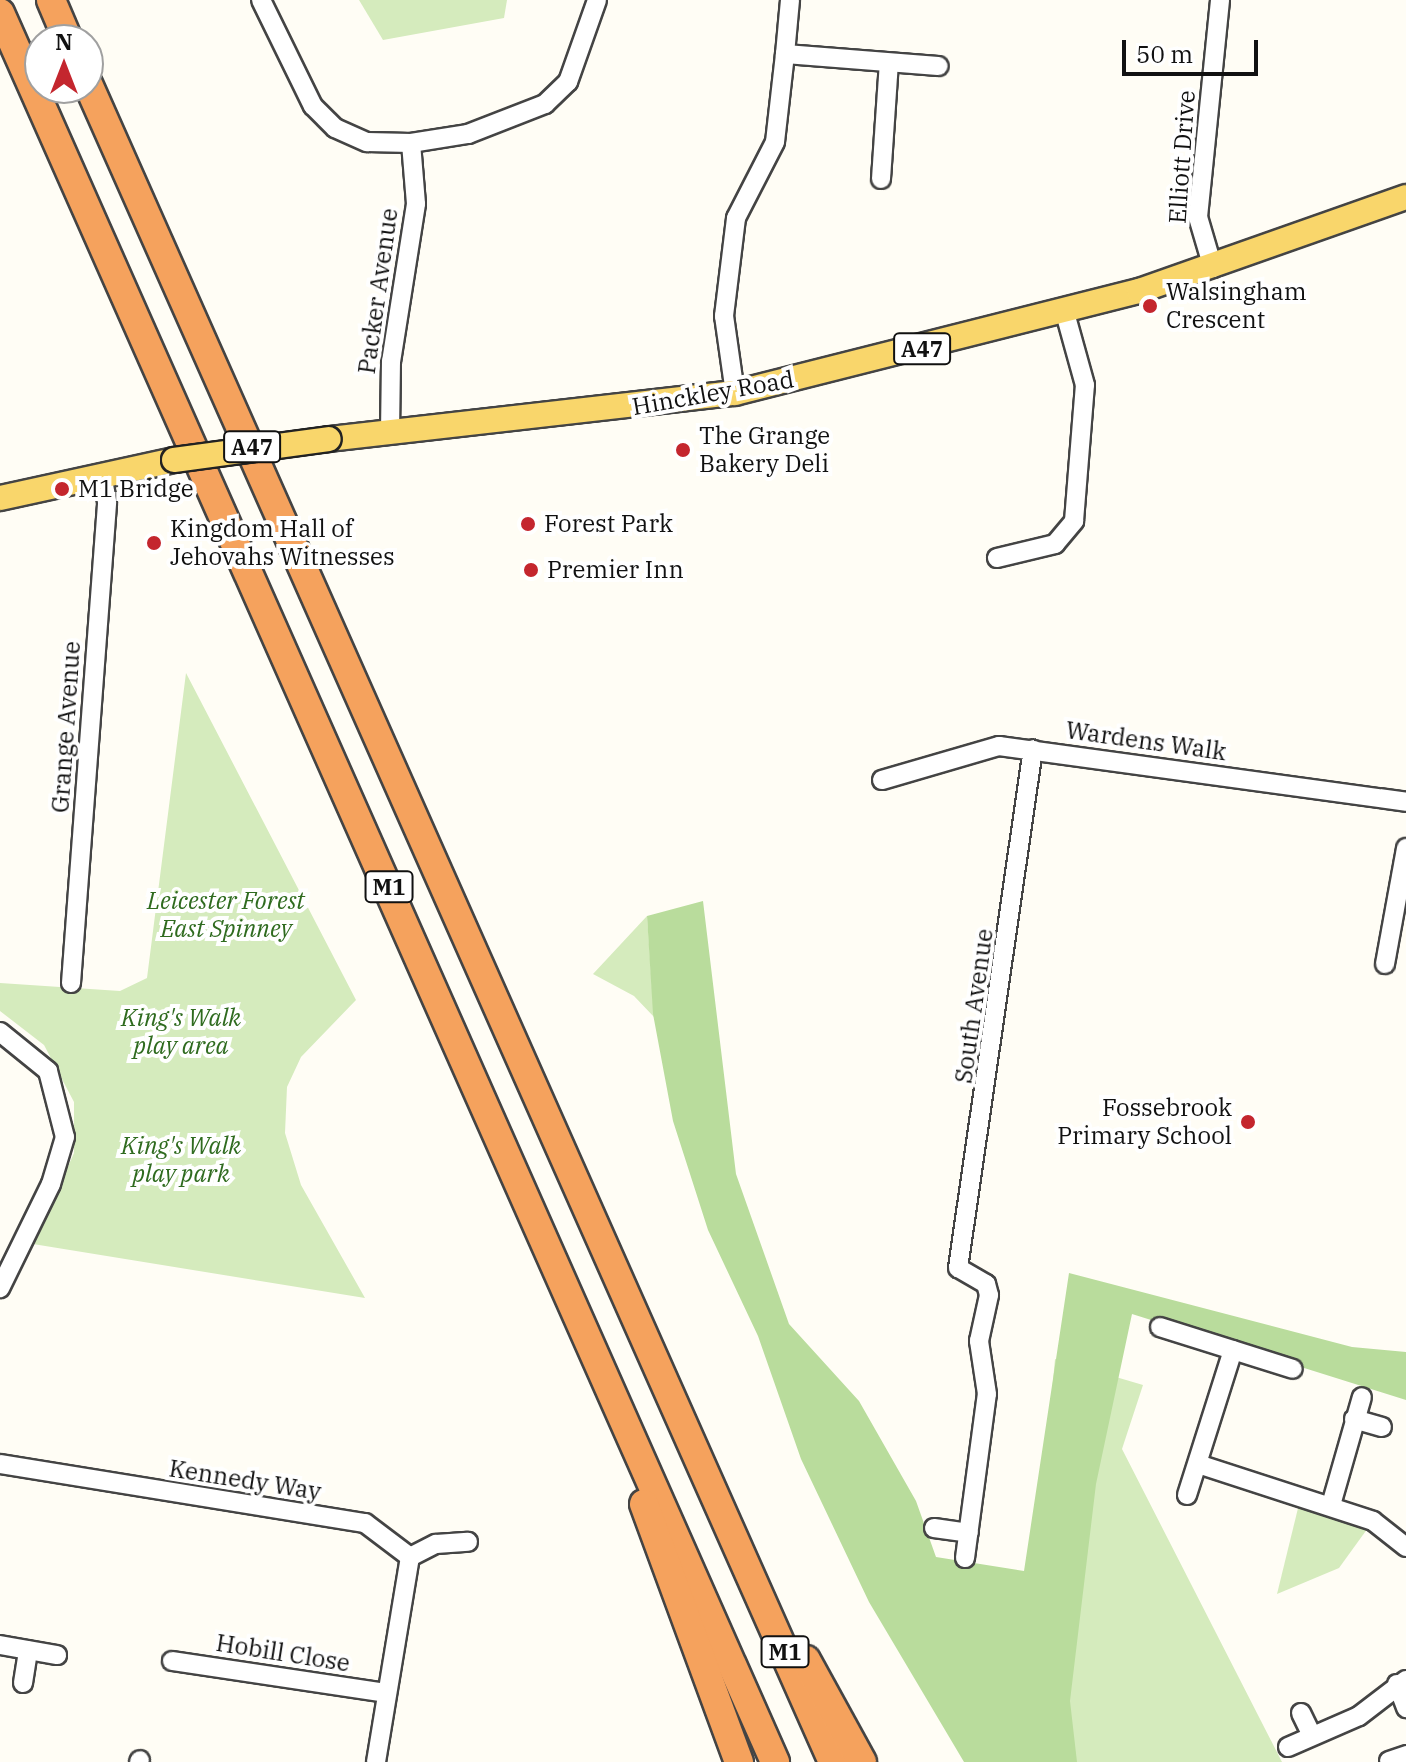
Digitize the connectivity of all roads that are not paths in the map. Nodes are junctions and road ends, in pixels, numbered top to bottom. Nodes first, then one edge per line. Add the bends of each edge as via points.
1 (51, 0) edge
2 (261, 0) edge
3 (597, 0) edge
4 (790, 0) edge
5 (1220, 0) edge
6 (0, 13) edge
7 (61, 24) edge
8 (785, 54) junction
9 (889, 63) junction
10 (939, 66) dead end
11 (97, 104) edge
12 (411, 143) junction
13 (881, 179) dead end
14 (1406, 197) edge
15 (1213, 268) junction
16 (1065, 313) junction
17 (735, 393) junction
18 (390, 434) junction
19 (113, 472) junction
20 (0, 498) edge
21 (997, 558) dead end
22 (1033, 749) junction
23 (882, 780) dead end
24 (1406, 802) edge
25 (1406, 848) edge
26 (1385, 964) dead end
27 (71, 983) dead end
28 (0, 1032) edge
29 (0, 1288) edge
30 (1160, 1327) dead end
31 (593, 1348) junction
32 (1233, 1350) junction
33 (1293, 1369) dead end
34 (1362, 1397) dead end
35 (1354, 1419) junction
36 (1382, 1427) dead end
37 (0, 1464) edge
38 (1198, 1464) junction
39 (1187, 1495) dead end
40 (1331, 1505) junction
41 (934, 1528) dead end
42 (969, 1533) junction
43 (468, 1542) dead end
44 (737, 1542) junction
45 (1406, 1547) edge
46 (410, 1557) junction
47 (965, 1558) dead end
48 (0, 1645) edge
49 (28, 1650) junction
50 (57, 1655) dead end
51 (172, 1661) dead end
52 (1402, 1682) edge
53 (23, 1683) dead end
54 (387, 1693) junction
55 (1406, 1708) edge
56 (1301, 1713) dead end
57 (1312, 1736) junction
58 (1288, 1747) dead end
59 (1406, 1755) edge
60 (1389, 1761) edge
61 (376, 1762) edge
62 (739, 1762) edge
63 (775, 1762) edge
64 (833, 1762) edge
65 (862, 1762) edge

1 - 7 highway
2 - 12 street via 313,106 335,128 367,142
3 - 12 street via 568,82 545,104 468,134
4 - 8 street
5 - 15 street, Elliott Drive via 1198,217
6 - 31 highway, M1
8 - 9 street
8 - 17 street via 775,142 745,192 734,232 724,316
9 - 10 street
9 - 13 street
11 - 44 highway, M1
12 - 18 street, Packer Avenue via 416,204 391,361
14 - 15 main road, Hinckley Road / A47
15 - 16 main road, Hinckley Road / A47
16 - 17 main road, Hinckley Road / A47
16 - 21 street via 1085,385 1074,521 1055,544
17 - 18 main road, Hinckley Road / A47
18 - 19 main road, Hinckley Road / A47, bridge
19 - 20 main road, Hinckley Road / A47
19 - 27 street, Grange Avenue
22 - 23 street, Wardens Walk via 999,746
22 - 24 street, Wardens Walk
22 - 42 street, South Avenue via 958,1268 986,1284 989,1295 979,1341 987,1394
25 - 26 street
28 - 29 street via 48,1071 65,1137 51,1184
30 - 32 street
31 - 62 highway via 681,1616
31 - 63 highway, M1
32 - 33 street
32 - 38 street
34 - 35 street
35 - 36 street
35 - 40 street
37 - 46 street, Kennedy Way via 365,1523
38 - 39 street
38 - 40 street
40 - 45 street via 1373,1521
41 - 42 street
42 - 47 street
43 - 46 street via 436,1544
44 - 64 highway, M1
44 - 65 highway
46 - 54 street
48 - 49 street
49 - 50 street
49 - 53 street
51 - 54 street, Hobill Close
52 - 55 street
52 - 57 street via 1359,1716
54 - 61 street
56 - 57 street
57 - 58 street
59 - 60 street

